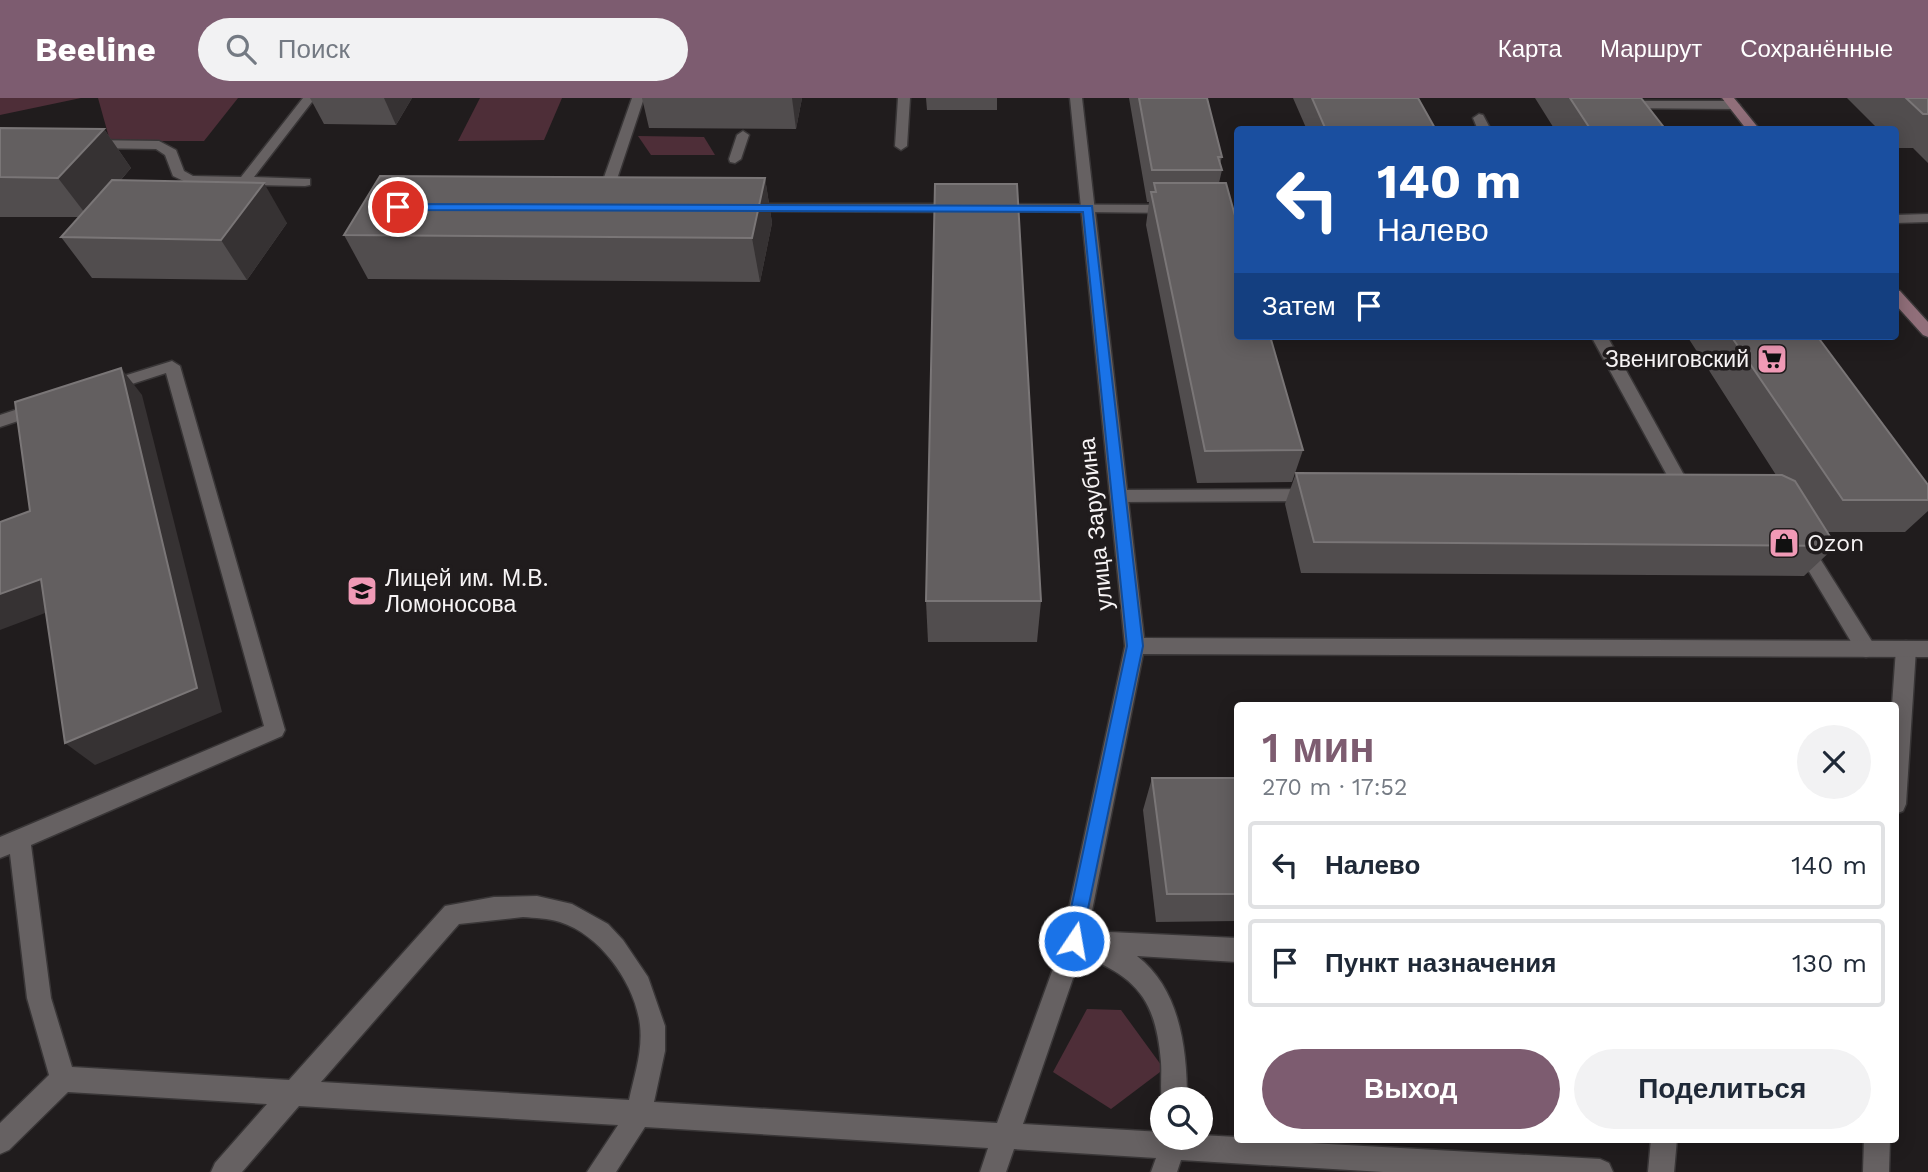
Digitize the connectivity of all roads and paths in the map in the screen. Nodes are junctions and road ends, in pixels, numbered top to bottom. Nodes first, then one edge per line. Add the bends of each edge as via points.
1 (309, 98) edge
2 (638, 98) edge
3 (904, 98) edge
4 (1076, 98) edge
5 (1731, 102) edge
6 (1610, 105) edge
7 (1751, 126) edge
8 (743, 135) dead end
9 (76, 144) edge
10 (901, 146) dead end
11 (735, 159) dead end
12 (245, 180) junction
13 (305, 182) dead end
14 (600, 207) edge
15 (735, 208) edge
16 (1088, 208) junction
17 (1183, 209) edge
18 (1928, 218) edge
19 (1899, 219) edge
20 (1899, 299) edge
21 (1928, 332) edge
22 (1601, 340) edge
23 (0, 421) edge
24 (1338, 495) edge
25 (1686, 495) edge
26 (1119, 496) junction
27 (1794, 531) edge
28 (1135, 646) junction
29 (1867, 649) junction
30 (1906, 649) junction
31 (1928, 649) edge
32 (1899, 748) edge
33 (10, 844) edge
34 (1074, 941) junction
35 (1234, 950) edge
36 (63, 1079) junction
37 (1174, 1087) edge
38 (296, 1093) junction
39 (639, 1114) junction
40 (1006, 1136) junction
41 (0, 1141) edge
42 (1150, 1141) edge
43 (1664, 1143) edge
44 (1877, 1143) edge
45 (1213, 1145) edge
46 (1171, 1150) edge
47 (225, 1172) edge
48 (600, 1172) edge
49 (993, 1172) edge
50 (1164, 1172) edge
51 (1600, 1172) edge
52 (1661, 1172) edge
53 (1876, 1172) edge

1 - 12 street
2 - 14 street
3 - 10 street
4 - 16 street, улица Зарубина
5 - 6 street
5 - 7 main road
8 - 11 street
9 - 12 street via 159,145 171,153 178,173 190,180
12 - 13 street
15 - 16 street
16 - 17 street
16 - 26 street, улица Зарубина
18 - 19 street
20 - 21 main road
22 - 25 street
23 - 33 street via 172,366 275,730
24 - 26 street
26 - 28 street, улица Зарубина
27 - 29 street
28 - 29 street
28 - 34 street, улица Зарубина
29 - 30 street
30 - 31 street
30 - 32 street
33 - 36 street via 39,998
34 - 35 street
34 - 37 street via 1133,967 1159,1001 1175,1065
34 - 40 street, улица Зарубина
36 - 38 street
36 - 41 street
38 - 39 street
38 - 39 street via 453,914 531,907 564,912 587,922 610,940 631,967 647,1003 653,1045
38 - 47 street
39 - 40 street
39 - 48 street
40 - 42 street
40 - 49 street, улица Зарубина
43 - 52 street
44 - 53 street
45 - 51 street
46 - 50 street

